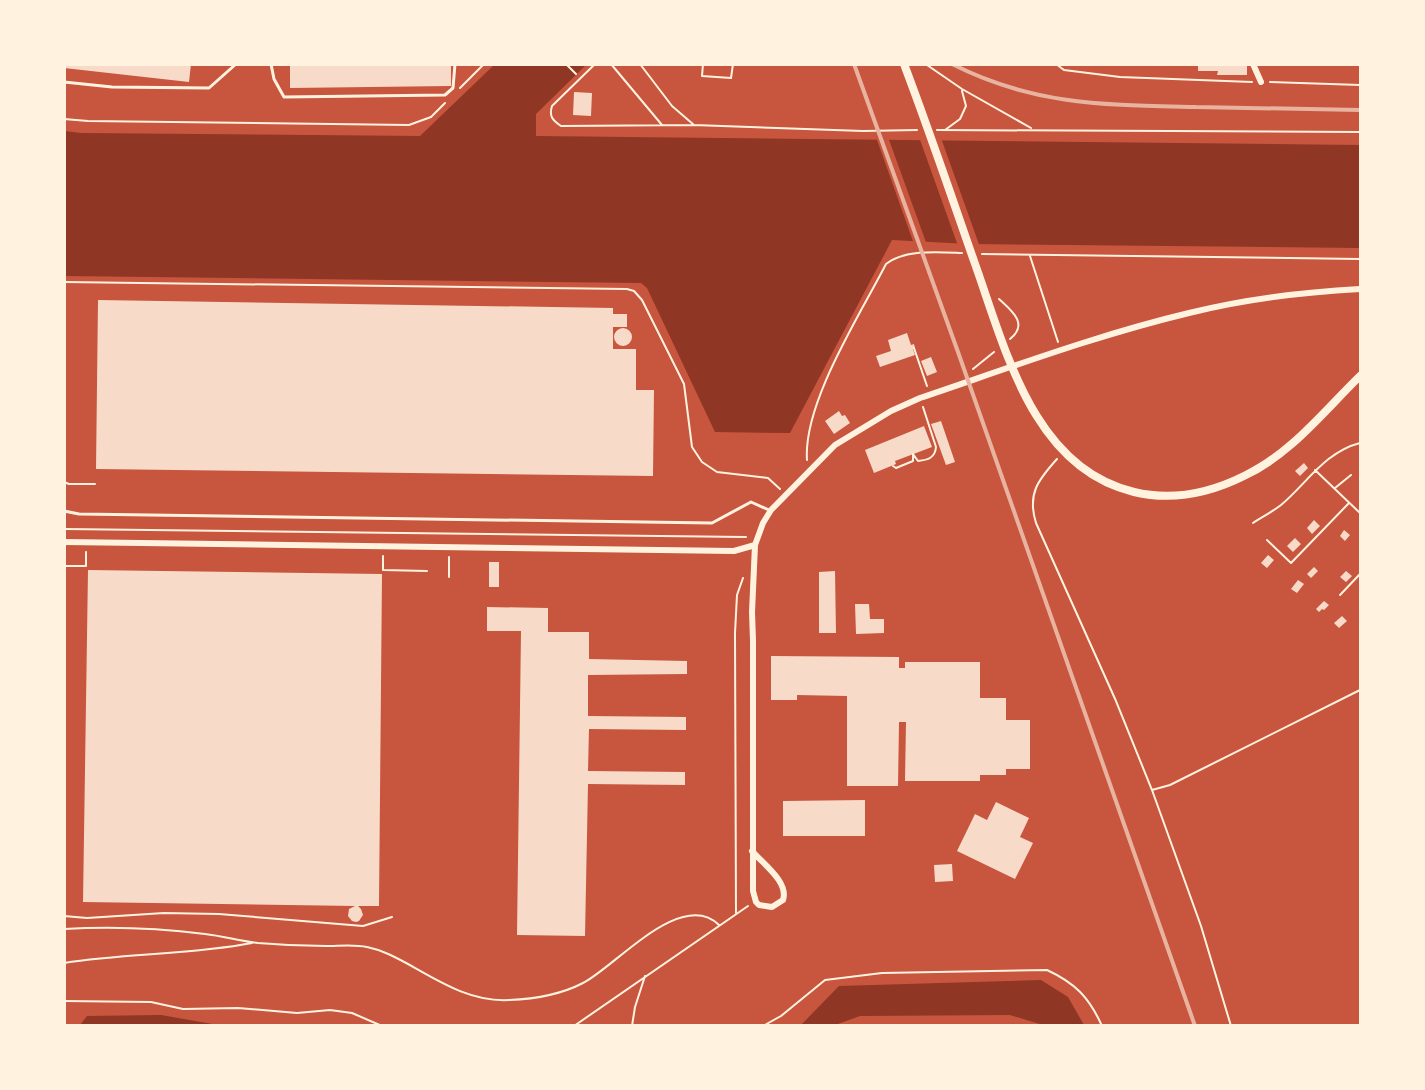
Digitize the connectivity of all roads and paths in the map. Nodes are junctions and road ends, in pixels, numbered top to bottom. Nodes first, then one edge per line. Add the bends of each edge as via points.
1 (236, 64) edge
2 (271, 64) edge
3 (455, 64) edge
4 (566, 64) edge
5 (596, 64) edge
6 (610, 64) edge
7 (640, 64) edge
8 (703, 64) edge
9 (733, 64) edge
10 (904, 64) edge
11 (921, 64) edge
12 (1056, 64) edge
13 (1253, 64) edge
14 (576, 74) dead end
15 (64, 82) edge
16 (1261, 82) junction
17 (1360, 86) edge
18 (962, 89) junction
19 (64, 119) edge
20 (409, 125) dead end
21 (662, 125) junction
22 (694, 125) junction
23 (1034, 129) junction
24 (922, 130) dead end
25 (934, 130) dead end
26 (945, 130) junction
27 (1360, 132) edge
28 (1030, 256) junction
29 (1360, 260) edge
30 (64, 282) edge
31 (1360, 289) edge
32 (914, 348) dead end
33 (1060, 350) junction
34 (1360, 376) edge
35 (928, 389) dead end
36 (921, 398) junction
37 (1360, 443) edge
38 (1064, 452) junction
39 (807, 459) dead end
40 (893, 466) dead end
41 (1315, 470) junction
42 (1351, 475) dead end
43 (64, 482) edge
44 (95, 484) dead end
45 (1335, 489) junction
46 (785, 494) junction
47 (1349, 503) junction
48 (771, 510) junction
49 (64, 511) edge
50 (1360, 513) edge
51 (1252, 523) dead end
52 (64, 530) edge
53 (748, 537) dead end
54 (1267, 540) dead end
55 (64, 542) edge
56 (86, 543) junction
57 (755, 545) junction
58 (383, 547) junction
59 (449, 548) junction
60 (64, 566) edge
61 (427, 571) dead end
62 (745, 573) dead end
63 (1360, 574) edge
64 (449, 577) dead end
65 (1340, 595) dead end
66 (1360, 690) edge
67 (1152, 790) junction
68 (752, 850) junction
69 (756, 902) junction
70 (736, 913) junction
71 (64, 916) edge
72 (392, 917) dead end
73 (719, 925) junction
74 (64, 929) edge
75 (256, 943) junction
76 (64, 963) edge
77 (645, 976) junction
78 (64, 1001) edge
79 (382, 1026) edge
80 (574, 1026) edge
81 (632, 1026) edge
82 (763, 1026) edge
83 (1102, 1026) edge
84 (1231, 1026) edge

1 - 15 lane via 209,88 112,87
2 - 3 lane via 284,97 445,95 453,88
4 - 14 path
5 - 21 path via 552,106 553,121 561,126
6 - 21 path
7 - 22 path via 672,106
8 - 9 path via 702,76 731,78
10 - 38 street via 1000,335 1027,398
11 - 18 path
12 - 16 path via 1064,70 1120,77
13 - 16 street
16 - 17 path
18 - 23 path
18 - 26 path via 966,106 960,119
19 - 20 path
21 - 22 path
22 - 24 path
23 - 26 path
23 - 27 path
25 - 26 path
28 - 29 path
28 - 33 path
28 - 39 path via 937,252 895,257 886,264 823,387
30 - 46 path via 634,291 684,384 692,447 702,462 717,472 768,478
31 - 33 street via 1270,298 1190,312
32 - 35 path
33 - 36 street
34 - 38 street via 1298,439 1272,459 1246,476 1203,492 1163,495 1130,491 1091,473
36 - 40 path via 935,453 918,461 913,454 914,461
36 - 46 street via 835,445
37 - 41 path via 1340,451
38 - 67 path via 1036,486 1033,513
41 - 45 path
41 - 51 path via 1280,506
42 - 45 path
43 - 44 path
45 - 47 path
46 - 48 street
47 - 50 path
47 - 54 path via 1291,563
48 - 49 lane via 751,502 712,523
48 - 57 street
52 - 53 path
55 - 56 street
56 - 58 street
56 - 60 path via 86,566
57 - 59 street via 734,551
57 - 68 street
58 - 59 street
58 - 61 path via 383,570
59 - 64 path
62 - 70 path via 737,595 735,633
63 - 65 path
66 - 67 path via 1170,785
67 - 84 path via 1201,926
68 - 69 street
68 - 69 street via 779,879 784,891 780,903 772,907
69 - 70 path
70 - 73 path
71 - 72 path via 219,914 363,926
73 - 75 path via 700,916 671,922 643,937 600,974 582,984 529,1000 502,1001 454,990 388,953 366,946
73 - 77 path
74 - 75 path via 156,929
75 - 76 path
77 - 80 path
77 - 81 path
78 - 79 path via 151,1002 183,1009 297,1013 330,1010 352,1013
82 - 83 path via 825,980 882,973 1047,970 1083,992

